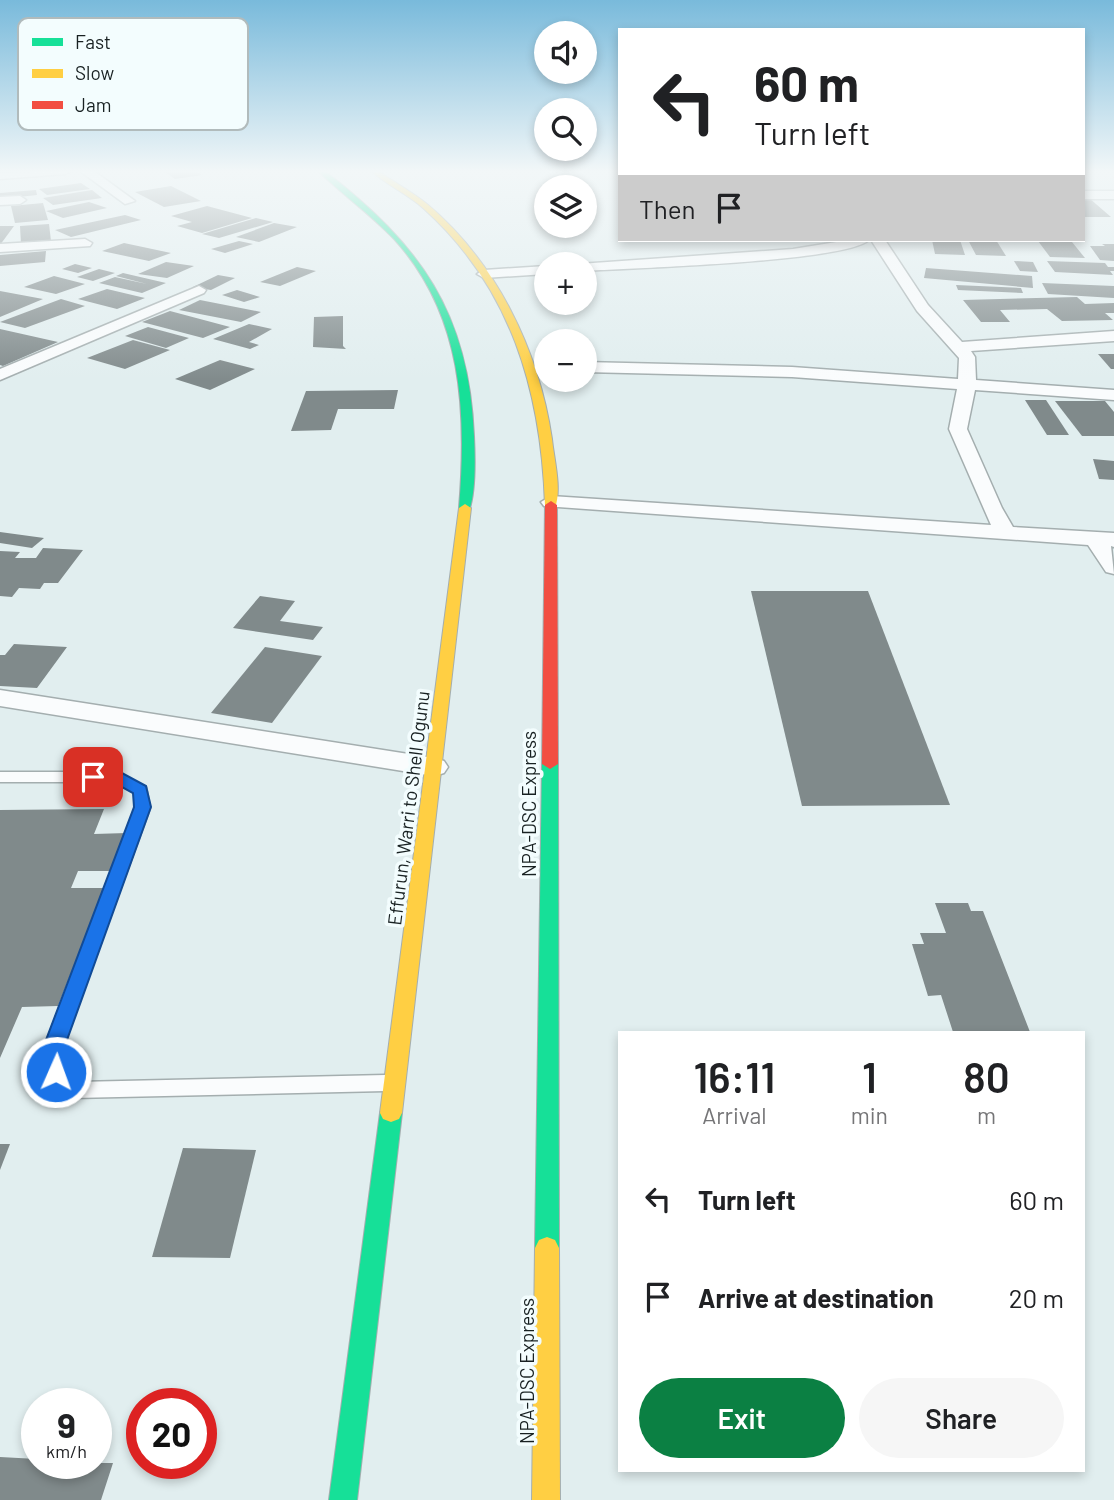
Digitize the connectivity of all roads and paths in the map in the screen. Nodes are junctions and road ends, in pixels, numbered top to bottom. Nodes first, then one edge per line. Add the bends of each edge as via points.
1 (401, 241) edge
2 (460, 241) edge
3 (856, 242) edge
4 (879, 242) edge
5 (85, 243) dead end
6 (0, 248) edge
7 (597, 266) edge
8 (534, 271) edge
9 (484, 274) junction
10 (199, 290) dead end
11 (1114, 336) edge
12 (957, 346) junction
13 (534, 358) edge
14 (597, 367) edge
15 (0, 375) edge
16 (967, 384) junction
17 (542, 392) edge
18 (1114, 395) edge
19 (551, 502) junction
20 (1006, 533) junction
21 (1107, 541) edge
22 (1114, 567) edge
23 (0, 698) edge
24 (434, 767) junction
25 (0, 777) edge
26 (395, 1083) junction
27 (343, 1500) edge
28 (546, 1500) edge

1 - 24 main road, Effurun, Warri to Shell Ogunu via 445,313 459,351 468,401 471,458
2 - 9 main road, NPA-DSC Express
3 - 7 street via 793,253
4 - 12 street via 922,308
5 - 6 street
8 - 9 street
9 - 13 main road, NPA-DSC Express
10 - 15 street
11 - 12 street
12 - 16 street via 967,357
14 - 16 street via 792,372
16 - 18 street
16 - 20 street via 958,429
17 - 19 main road, NPA-DSC Express
19 - 20 street
19 - 28 main road, NPA-DSC Express
20 - 21 street
21 - 22 street
23 - 24 street
24 - 26 main road, Effurun, Warri to Shell Ogunu
25 - 26 lane via 116,777 141,790 143,807 56,1040 56,1072 73,1090
26 - 27 main road, Effurun, Warri to Shell Ogunu

